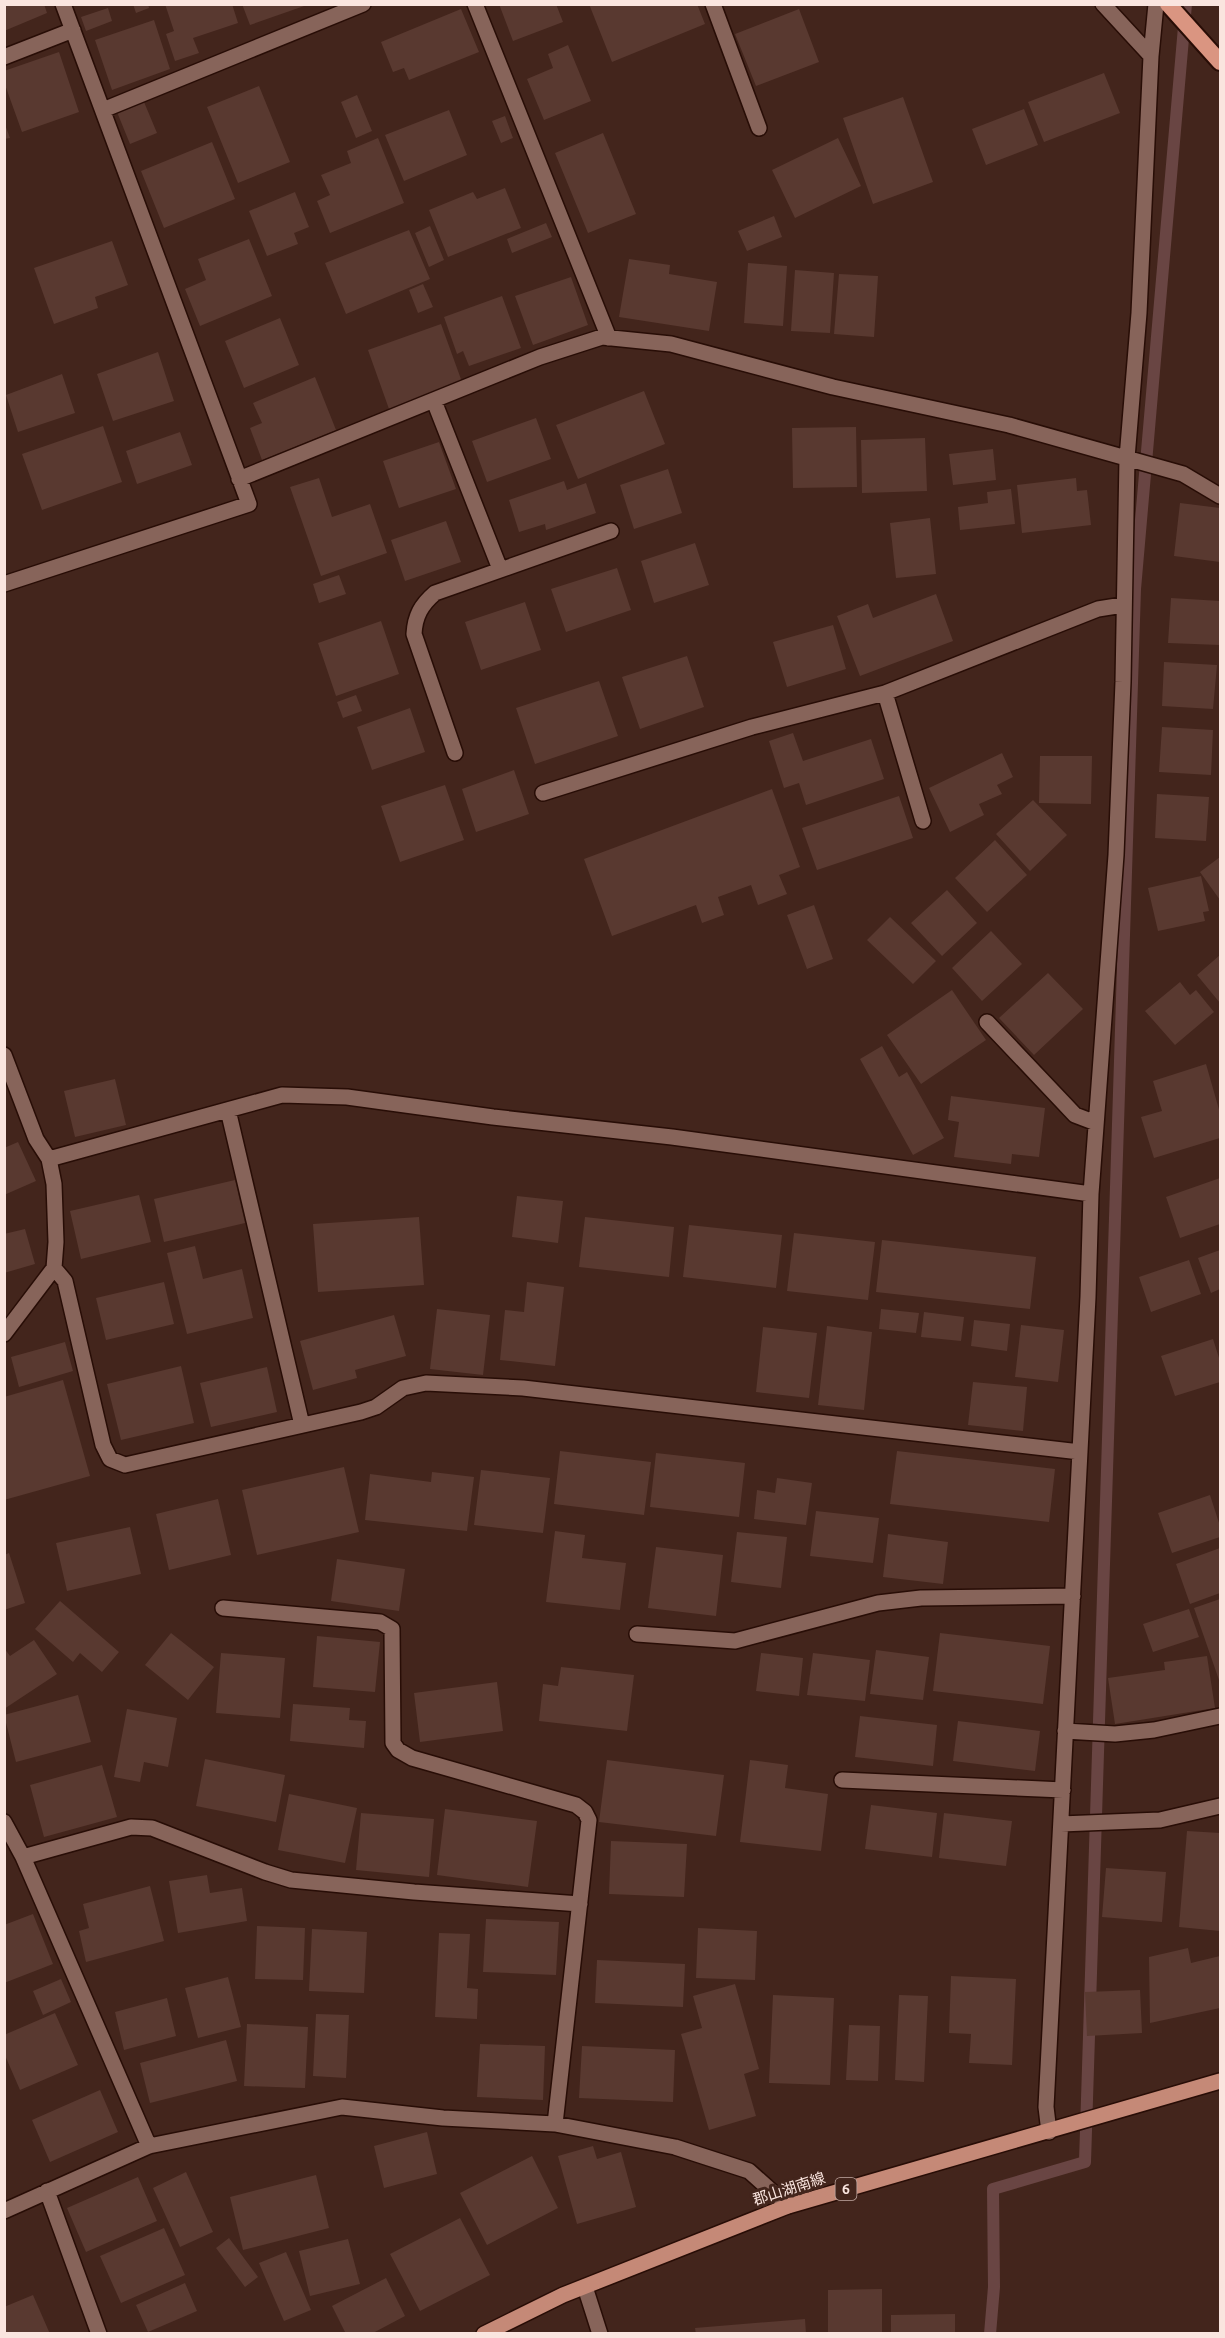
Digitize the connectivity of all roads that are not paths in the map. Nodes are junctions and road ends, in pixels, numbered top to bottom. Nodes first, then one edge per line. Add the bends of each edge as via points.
1 (63, 4) edge
2 (363, 4) edge
3 (475, 4) edge
4 (713, 4) edge
5 (1103, 4) edge
6 (1156, 4) edge
7 (1168, 4) edge
8 (335, 9) edge
9 (73, 30) junction
10 (1151, 56) junction
11 (4, 57) edge
12 (1221, 62) edge
13 (104, 110) junction
14 (759, 128) dead end
15 (609, 338) junction
16 (434, 401) junction
17 (1127, 458) junction
18 (239, 479) junction
19 (1221, 496) edge
20 (611, 531) dead end
21 (500, 569) junction
22 (4, 584) edge
23 (1123, 605) junction
24 (885, 693) junction
25 (455, 753) dead end
26 (543, 793) dead end
27 (923, 821) dead end
28 (987, 1022) dead end
29 (4, 1055) edge
30 (228, 1110) junction
31 (1096, 1124) junction
32 (50, 1159) junction
33 (1091, 1194) junction
34 (54, 1268) junction
35 (4, 1334) edge
36 (302, 1425) junction
37 (1080, 1452) junction
38 (1072, 1596) junction
39 (223, 1608) dead end
40 (637, 1634) dead end
41 (1221, 1716) edge
42 (1065, 1731) junction
43 (842, 1780) dead end
44 (1063, 1790) junction
45 (1221, 1806) edge
46 (4, 1822) edge
47 (1061, 1824) junction
48 (23, 1857) junction
49 (580, 1904) junction
50 (1221, 2081) edge
51 (555, 2124) junction
52 (1049, 2132) junction
53 (148, 2146) junction
54 (47, 2191) junction
55 (788, 2206) junction
56 (4, 2211) edge
57 (585, 2287) junction
58 (99, 2334) edge
59 (484, 2334) edge
60 (600, 2334) edge

1 - 9 street
2 - 8 street
3 - 15 street
4 - 14 street
5 - 10 street
6 - 10 street
7 - 12 highway
8 - 13 street
9 - 11 street
9 - 13 street
10 - 17 street via 1139,313
13 - 18 street
15 - 16 street via 583,342 540,357
15 - 17 street via 671,344 833,387 1009,425
16 - 18 street
16 - 21 street
17 - 19 street via 1183,474
17 - 23 street
18 - 22 street via 249,504
20 - 21 street
21 - 25 street via 435,593 424,602 415,619 414,634
23 - 24 street via 1098,609
23 - 31 street via 1116,855
24 - 26 street via 752,727
24 - 27 street
28 - 31 street via 1075,1115
29 - 32 street via 36,1139
30 - 32 street
30 - 33 street via 282,1095 347,1097
30 - 36 street
31 - 33 street
32 - 34 street via 54,1184
33 - 37 street
34 - 35 street
34 - 36 street via 65,1281 103,1445 110,1459 125,1465
36 - 37 street via 376,1407 403,1388 426,1383 523,1389
37 - 38 street
38 - 40 street via 921,1598 878,1603 735,1641
38 - 42 street
39 - 49 street via 380,1622 392,1629 393,1743 412,1758 576,1805 585,1812 589,1820
41 - 42 street via 1115,1734
42 - 44 street
43 - 44 street
44 - 47 street
45 - 47 street via 1160,1820
46 - 48 street
47 - 52 street via 1046,2107
48 - 49 street via 131,1827 144,1827 291,1880
48 - 53 street
49 - 51 street
50 - 52 main road, 郡山湖南線 / 6
51 - 53 street via 342,2107
51 - 55 street via 675,2147 749,2171
52 - 55 main road, 郡山湖南線 / 6
53 - 54 street
54 - 56 street
54 - 58 street
55 - 57 main road, 郡山湖南線 / 6
57 - 59 main road, 郡山湖南線 / 6
57 - 60 street

